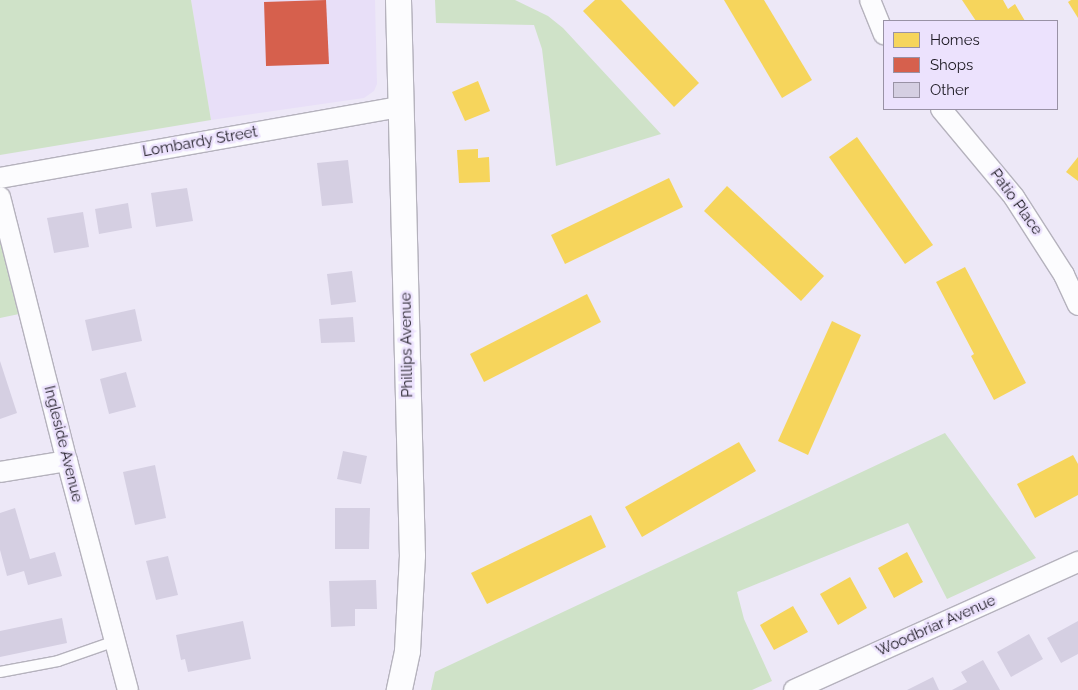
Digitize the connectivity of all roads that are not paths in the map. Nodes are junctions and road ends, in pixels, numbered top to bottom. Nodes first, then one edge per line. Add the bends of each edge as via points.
1 (398, 0) edge
2 (870, 0) edge
3 (883, 32) edge
4 (400, 107) junction
5 (941, 110) edge
6 (0, 178) edge
7 (0, 197) edge
8 (1078, 305) edge
9 (66, 461) junction
10 (0, 472) edge
11 (1078, 562) edge
12 (115, 641) junction
13 (0, 672) edge
14 (128, 690) edge
15 (400, 690) edge
16 (794, 690) edge

1 - 4 street, Phillips Avenue
2 - 3 street
4 - 6 street, Lombardy Street
4 - 15 street, Phillips Avenue via 412,555 407,651
5 - 8 street, Patio Place via 1014,197 1064,275
7 - 9 street, Ingleside Avenue
9 - 10 street
9 - 12 street, Ingleside Avenue
11 - 16 street, Woodbriar Avenue
12 - 13 lane via 58,661
12 - 14 street, Ingleside Avenue

